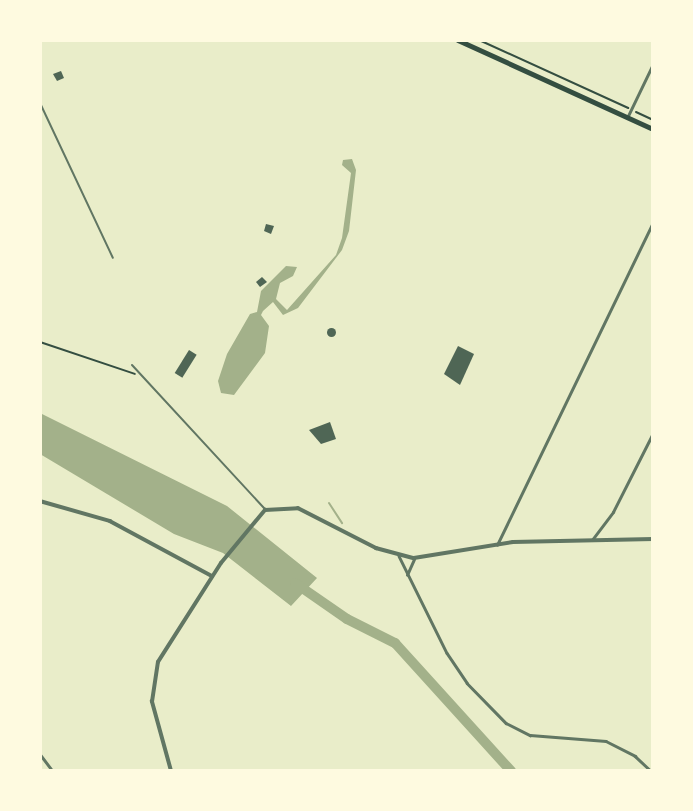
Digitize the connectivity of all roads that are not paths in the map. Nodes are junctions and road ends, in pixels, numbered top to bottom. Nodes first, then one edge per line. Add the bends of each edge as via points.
1 (458, 40) edge
2 (653, 64) edge
3 (40, 103) edge
4 (627, 118) junction
5 (653, 129) edge
6 (653, 223) edge
7 (113, 258) dead end
8 (132, 365) dead end
9 (653, 433) edge
10 (40, 501) edge
11 (265, 510) junction
12 (653, 539) edge
13 (592, 540) junction
14 (497, 545) junction
15 (399, 556) junction
16 (414, 558) junction
17 (407, 575) junction
18 (212, 576) junction
19 (40, 754) edge
20 (53, 771) edge
21 (171, 771) edge
22 (651, 771) edge

1 - 4 main road
2 - 4 street
3 - 7 lane
4 - 5 main road
6 - 14 street
8 - 11 lane
9 - 13 street via 613,512
10 - 18 street via 110,521
11 - 15 street via 298,508
11 - 18 street
12 - 13 street
13 - 14 street
14 - 16 street
15 - 16 street
15 - 17 street
16 - 17 street
17 - 22 street via 459,673 506,723 530,735 606,741 635,756
18 - 21 street via 163,651 154,677 152,702
19 - 20 street

